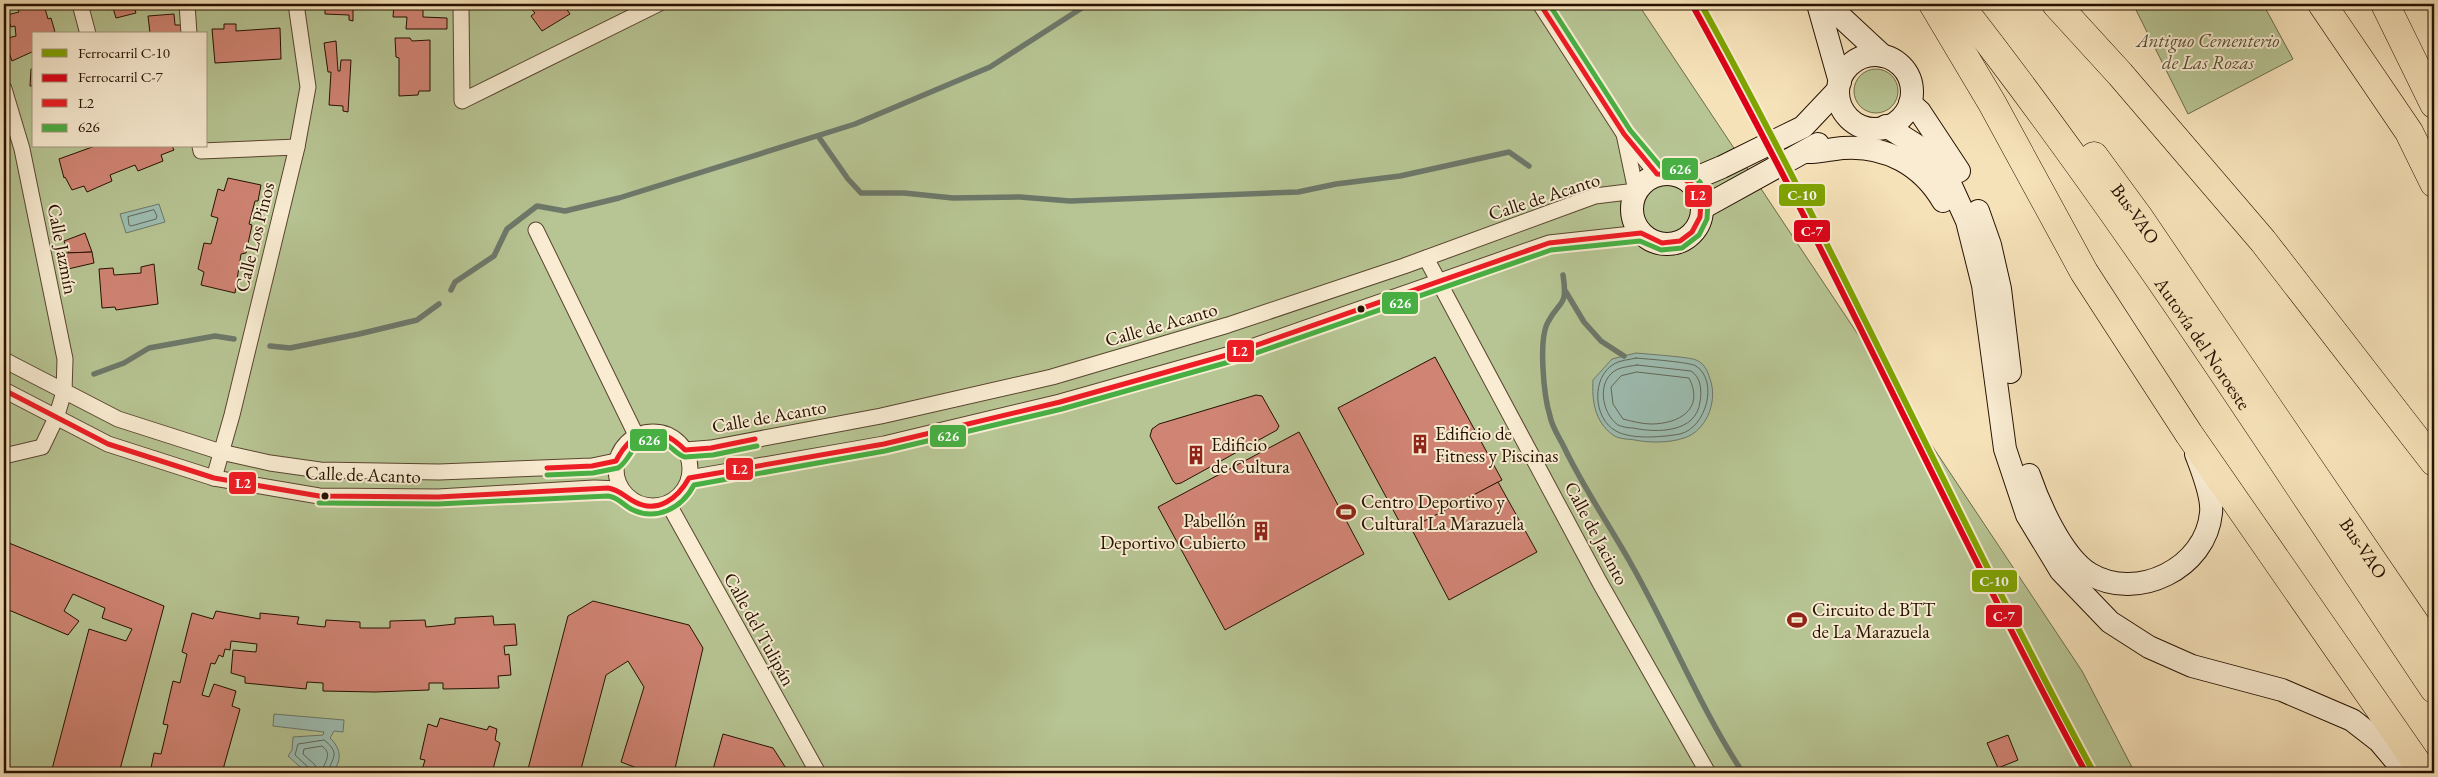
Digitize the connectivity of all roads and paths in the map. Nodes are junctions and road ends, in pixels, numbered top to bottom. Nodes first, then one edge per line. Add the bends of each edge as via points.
1 (80, 4) edge
2 (187, 4) edge
3 (296, 4) edge
4 (461, 4) edge
5 (658, 4) edge
6 (1540, 4) edge
7 (1818, 4) edge
8 (1827, 4) edge
9 (1933, 4) edge
10 (1959, 4) edge
11 (1982, 4) edge
12 (2056, 4) edge
13 (2322, 4) edge
14 (2385, 4) edge
15 (87, 32) edge
16 (189, 32) edge
17 (1884, 56) junction
18 (1839, 86) junction
19 (4, 89) edge
20 (1910, 103) junction
21 (2434, 104) edge
22 (1862, 126) junction
23 (1886, 126) junction
24 (1624, 134) junction
25 (28, 147) edge
26 (297, 147) junction
27 (200, 148) edge
28 (1805, 152) junction
29 (1658, 174) junction
30 (1689, 181) junction
31 (2434, 183) edge
32 (1636, 191) junction
33 (1702, 208) junction
34 (536, 230) dead end
35 (1641, 234) junction
36 (1426, 258) junction
37 (1438, 282) junction
38 (1983, 285) junction
39 (4, 360) edge
40 (4, 390) edge
41 (64, 392) junction
42 (56, 418) junction
43 (2189, 434) junction
44 (636, 435) junction
45 (685, 450) junction
46 (221, 452) junction
47 (4, 456) edge
48 (616, 461) junction
49 (2434, 462) edge
50 (214, 478) junction
51 (689, 478) junction
52 (621, 489) junction
53 (668, 503) junction
54 (2434, 651) edge
55 (2434, 689) edge
56 (818, 773) edge
57 (1708, 773) edge
58 (2406, 773) edge
59 (2424, 773) edge

1 - 15 street
2 - 16 street
3 - 26 street, Calle Los Pinos via 308,87
4 - 5 street via 462,101
6 - 24 street
7 - 18 street
8 - 17 street
9 - 43 highway via 1992,103 2084,272
10 - 55 highway, Autovía del Noroeste via 2136,246
11 - 54 highway, Bus-VAO via 2138,216
12 - 49 highway via 2263,241
13 - 31 highway via 2409,132
14 - 21 highway
17 - 18 street via 1865,56 1856,60 1843,73
17 - 20 street via 1906,74 1912,91
18 - 22 street via 1840,103 1845,113
18 - 30 street via 1803,127
19 - 25 street, Calle Jazmín
20 - 23 street via 1897,121
20 - 43 street via 1920,112 1947,152 1976,206 1990,245 2000,289 2019,444 2038,500 2063,547 2089,574 2117,583 2145,582 2172,573 2189,560 2204,537 2212,512 2205,478
22 - 23 street
22 - 28 street via 1824,140
23 - 38 street via 1930,154 1952,188 1967,221
24 - 29 street
24 - 32 street
25 - 41 street, Calle Jazmín via 64,359
26 - 27 street via 201,151
26 - 46 street, Calle Los Pinos
28 - 33 street
28 - 38 street via 1856,148 1895,156 1916,167 1939,193
29 - 30 street via 1680,175
29 - 32 street via 1642,183
30 - 33 street via 1696,188
32 - 35 street via 1631,208
32 - 36 street, Calle de Acanto via 1595,196
33 - 35 street via 1701,220 1695,230 1680,241 1662,244
34 - 44 street
35 - 37 street via 1549,243
36 - 37 street, Calle de Jacinto
36 - 45 street, Calle de Acanto via 1228,325 1052,377 881,416
37 - 51 street via 1234,353 1060,402 884,444
37 - 57 street, Calle de Jacinto via 1600,583
38 - 58 street via 2005,449 2027,515 2061,571 2110,622 2149,647 2192,666 2282,690 2352,720 2379,741
39 - 41 street, Calle de Acanto
40 - 42 street, Calle de Acanto
41 - 42 street, Calle Jazmín
41 - 46 street, Calle de Acanto via 118,419
42 - 47 street, Calle Jazmín via 42,447
42 - 50 street, Calle de Acanto via 108,444
43 - 59 highway
44 - 45 street via 658,432 678,441
44 - 48 street via 624,446
45 - 51 street via 689,459
46 - 48 street, Calle de Acanto via 270,463 330,470 438,472 592,466
46 - 50 street, Calle Los Pinos
48 - 52 street via 615,471
50 - 52 street, Calle de Acanto via 319,496 438,496
51 - 53 street via 685,489
52 - 53 street via 637,503 647,506
53 - 56 street, Calle del Tulipán

